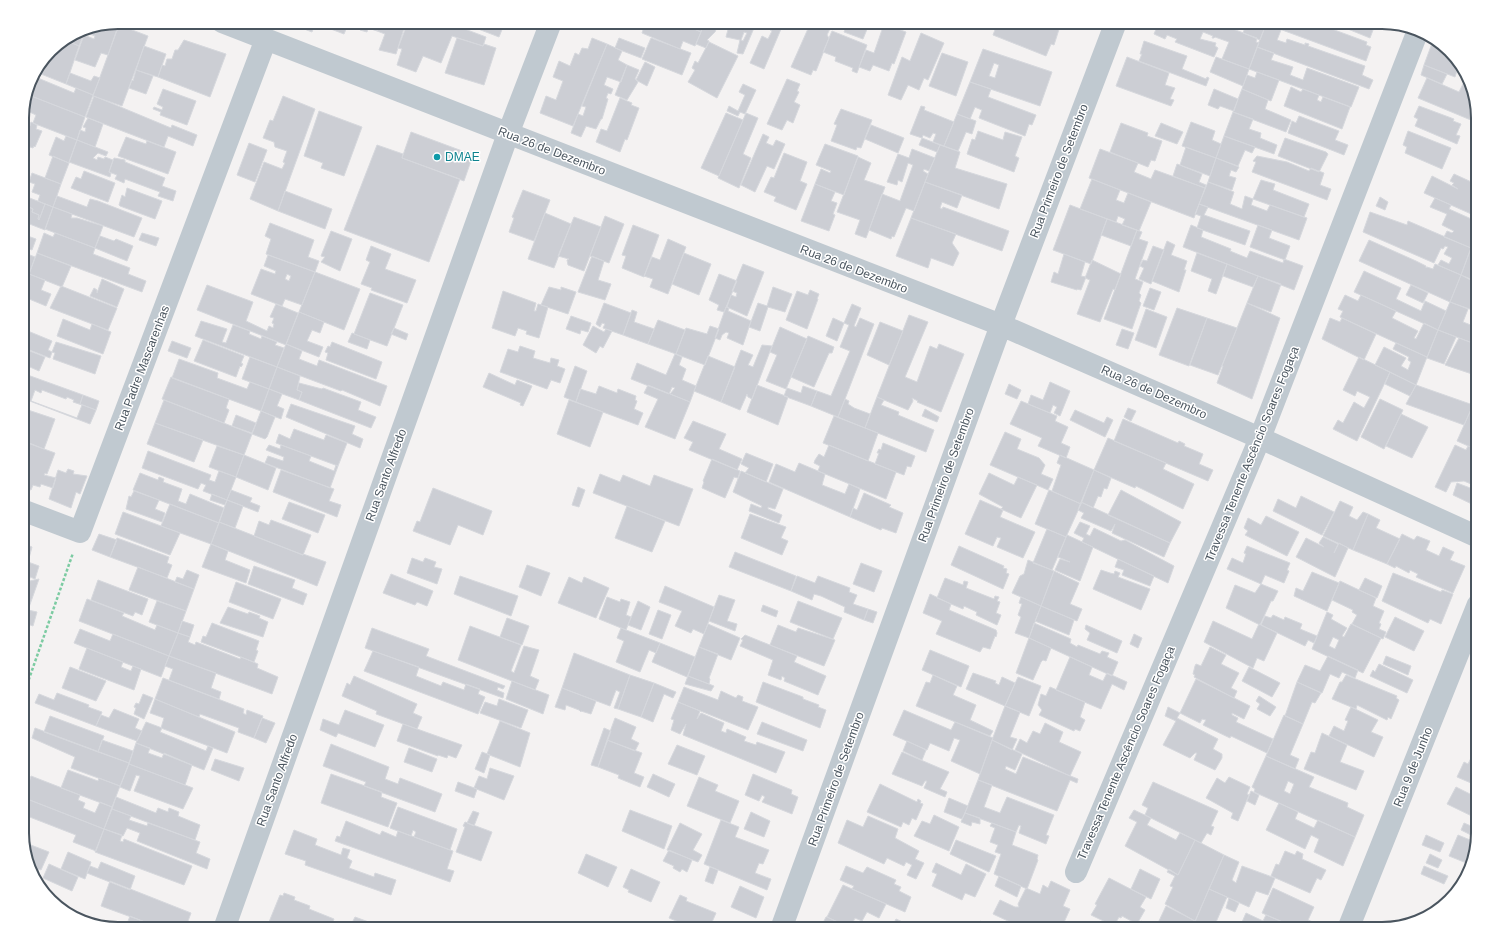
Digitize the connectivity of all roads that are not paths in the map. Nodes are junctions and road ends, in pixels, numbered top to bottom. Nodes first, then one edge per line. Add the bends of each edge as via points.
1 (240, 29) edge
2 (548, 29) edge
3 (1113, 29) edge
4 (1416, 36) edge
5 (266, 39) junction
6 (508, 134) junction
7 (1001, 325) junction
8 (1260, 438) junction
9 (29, 513) edge
10 (1471, 534) edge
11 (1471, 622) edge
12 (1076, 872) dead end
13 (227, 922) edge
14 (784, 922) edge
15 (1351, 922) edge

1 - 5 street, Rua 26 de Dezembro
2 - 6 street, Rua Santo Alfredo
3 - 7 street, Rua Primeiro de Setembro
4 - 8 street, Travessa Tenente Ascêncio Soares Fogaça
5 - 6 street, Rua 26 de Dezembro
5 - 9 street, Rua Padre Mascarenhas via 80,532
6 - 7 street, Rua 26 de Dezembro
6 - 13 street, Rua Santo Alfredo
7 - 8 street, Rua 26 de Dezembro
7 - 14 street, Rua Primeiro de Setembro
8 - 10 street, Rua 26 de Dezembro
8 - 12 street, Travessa Tenente Ascêncio Soares Fogaça
11 - 15 street, Rua 9 de Junho

